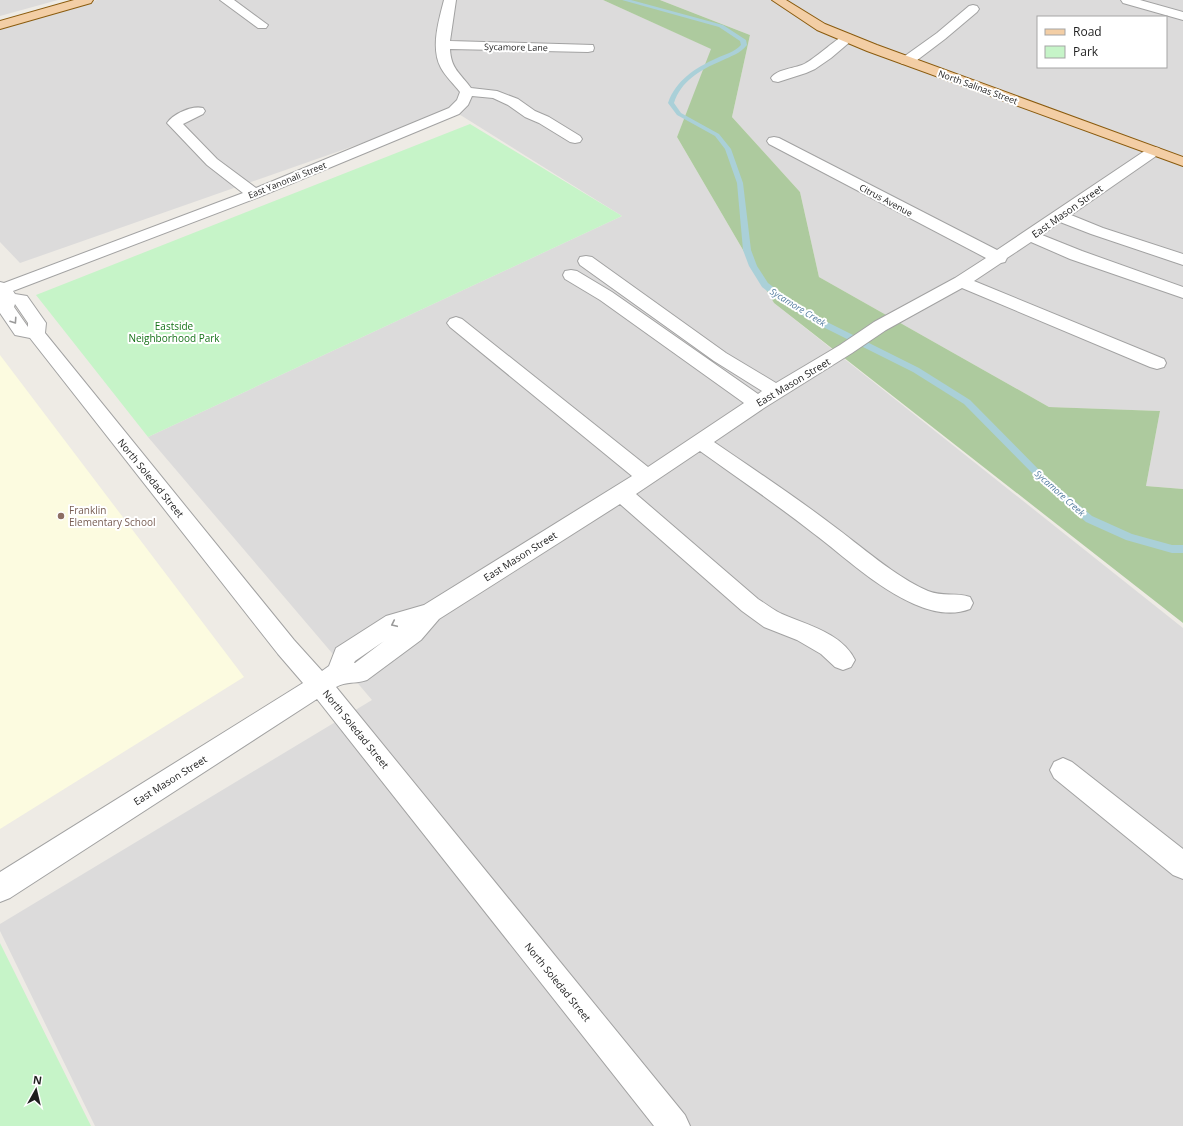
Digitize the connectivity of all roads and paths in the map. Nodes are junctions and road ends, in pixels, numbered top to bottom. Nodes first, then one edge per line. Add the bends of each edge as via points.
1 (87, 0) edge
2 (226, 0) edge
3 (450, 0) edge
4 (778, 0) edge
5 (1127, 0) edge
6 (973, 9) dead end
7 (1183, 16) edge
8 (0, 25) edge
9 (262, 25) dead end
10 (848, 38) junction
11 (444, 45) junction
12 (588, 48) dead end
13 (906, 61) junction
14 (778, 78) dead end
15 (467, 92) junction
16 (198, 111) dead end
17 (575, 139) dead end
18 (774, 141) dead end
19 (1154, 151) junction
20 (1183, 162) edge
21 (254, 194) junction
22 (1060, 216) junction
23 (1031, 236) junction
24 (999, 258) junction
25 (1183, 260) edge
26 (586, 261) dead end
27 (571, 275) dead end
28 (960, 282) junction
29 (4, 291) edge
30 (1183, 293) edge
31 (456, 323) dead end
32 (1157, 363) dead end
33 (777, 392) junction
34 (757, 403) junction
35 (699, 441) junction
36 (648, 477) junction
37 (621, 493) junction
38 (962, 604) dead end
39 (843, 660) dead end
40 (330, 679) junction
41 (1063, 770) dead end
42 (1183, 866) edge
43 (0, 888) edge
44 (674, 1126) edge

1 - 8 main road
2 - 9 street
3 - 11 street
4 - 10 main road, North Salinas Street via 821,27
5 - 7 street
6 - 13 street
10 - 13 main road, North Salinas Street
10 - 14 street via 804,70
11 - 12 street, Sycamore Lane
11 - 15 street via 445,64
13 - 19 main road, North Salinas Street
15 - 17 street via 497,95
15 - 21 street, East Yanonali Street via 460,107 445,115
16 - 21 street via 174,123 212,162
18 - 24 street, Citrus Avenue
19 - 20 main road, North Salinas Street
19 - 22 street, East Mason Street
21 - 29 street, East Yanonali Street
22 - 23 street, East Mason Street
22 - 25 street
23 - 24 street, East Mason Street
23 - 30 street
24 - 28 street, East Mason Street
26 - 33 street via 720,357
27 - 34 street via 606,296
28 - 32 street
28 - 33 street, East Mason Street via 880,326
29 - 40 street, North Soledad Street via 5,307 21,331 36,334 286,647
31 - 36 street
33 - 34 street, East Mason Street
34 - 35 street, East Mason Street
35 - 36 street, East Mason Street
35 - 38 street via 798,510 890,580 922,598 943,604
36 - 37 street, East Mason Street
37 - 39 street via 750,605 772,620 805,633
37 - 40 street, East Mason Street via 431,612 413,633 359,673
40 - 43 street, East Mason Street
40 - 44 street, North Soledad Street
41 - 42 street

